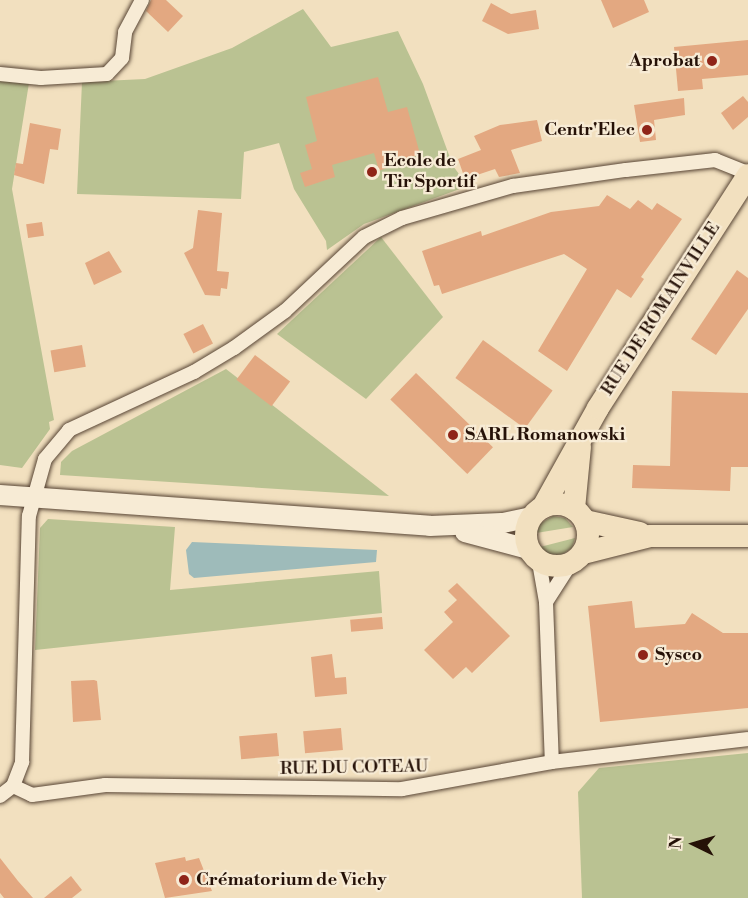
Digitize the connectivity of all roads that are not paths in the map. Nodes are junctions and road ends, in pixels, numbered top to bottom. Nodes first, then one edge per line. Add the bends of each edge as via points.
1 (142, 0) edge
2 (0, 74) edge
3 (748, 174) edge
4 (580, 446) junction
5 (0, 495) edge
6 (33, 497) junction
7 (537, 512) junction
8 (580, 515) junction
9 (426, 525) junction
10 (650, 536) junction
11 (748, 536) edge
12 (534, 555) junction
13 (577, 558) junction
14 (546, 602) junction
15 (748, 739) edge
16 (552, 762) junction
17 (13, 786) junction
18 (0, 796) edge

1 - 2 street via 125,32 122,58 107,74 41,78
3 - 4 main road, RUE DE ROMAINVILLE via 598,408
3 - 6 street via 728,163 704,160 562,178 462,200 379,228 346,251 285,311 234,348 194,372 69,430 45,459
4 - 7 main road, RUE DE ROMAINVILLE
4 - 8 main road, RUE DE ROMAINVILLE
5 - 6 street
6 - 9 street
6 - 17 street via 29,516 22,762
7 - 8 main road via 559,503
7 - 9 street via 503,523
7 - 12 main road via 525,533
8 - 10 main road
8 - 13 main road via 588,537
9 - 12 street via 501,539
10 - 11 main road
10 - 13 main road
12 - 13 main road via 555,567
12 - 14 street
13 - 14 street
14 - 16 street
15 - 16 street, RUE DU COTEAU
16 - 17 street, RUE DU COTEAU via 402,789 105,785 32,795
17 - 18 street

